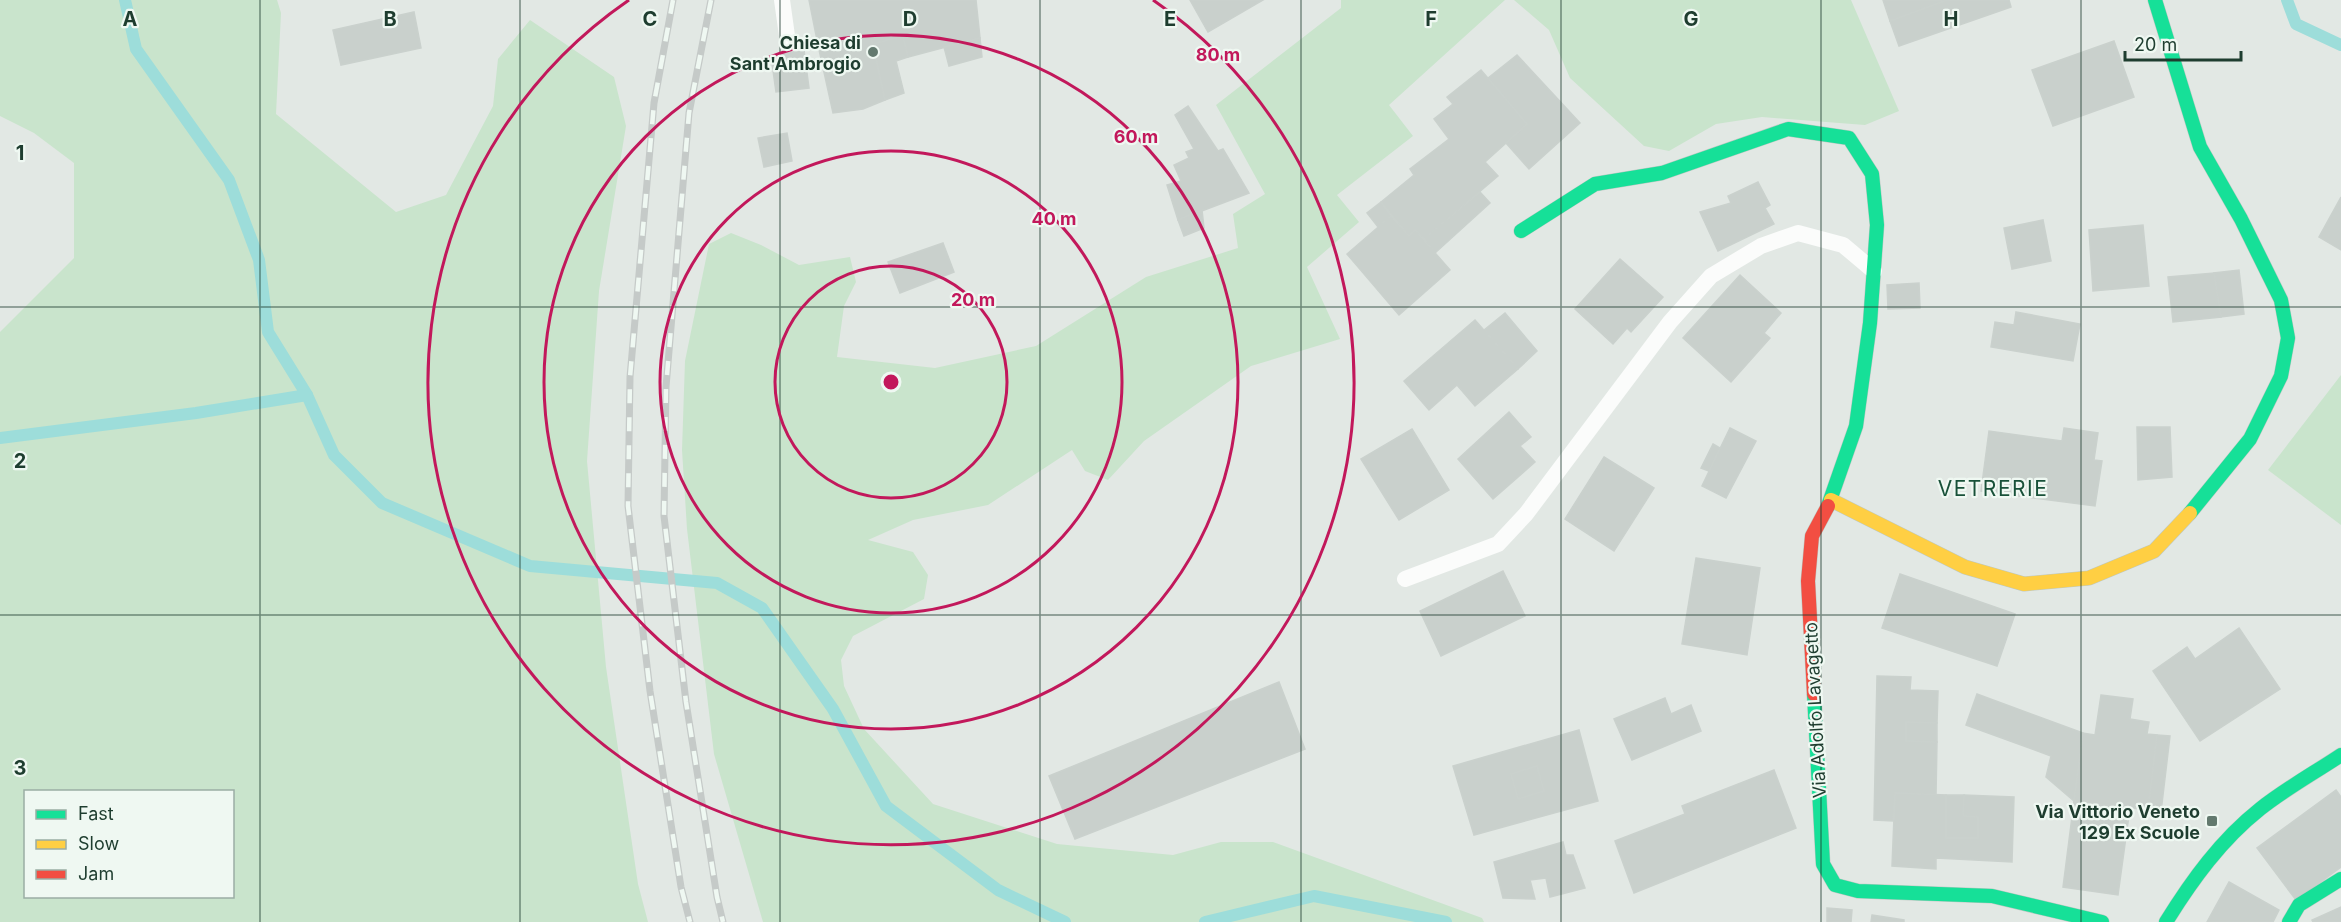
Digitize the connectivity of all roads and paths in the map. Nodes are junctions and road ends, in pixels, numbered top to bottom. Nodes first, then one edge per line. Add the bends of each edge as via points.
1 (782, 0) edge
2 (2155, 0) edge
3 (788, 43) dead end
4 (1521, 231) dead end
5 (1874, 271) junction
6 (1831, 500) junction
7 (1405, 579) dead end
8 (2341, 755) edge
9 (2341, 879) edge
10 (2102, 922) edge
11 (2166, 922) edge
12 (2289, 922) edge

1 - 3 lane
2 - 6 street via 2200,147 2281,300 2288,338 2281,376 2250,439 2204,498 2154,550 2089,578 2024,584 1975,570
4 - 5 street, Via Adolfo Lavagetto via 1595,184 1662,172 1788,129 1850,138 1872,174 1878,225
5 - 6 street, Via Adolfo Lavagetto via 1856,426
5 - 7 lane via 1843,245 1798,233 1761,246 1711,276 1670,322 1526,514 1498,544
6 - 10 street, Via Adolfo Lavagetto via 1812,536 1809,581 1823,864 1835,885 1858,891 1992,896
8 - 11 street via 2260,809 2220,847
9 - 12 street via 2299,905

